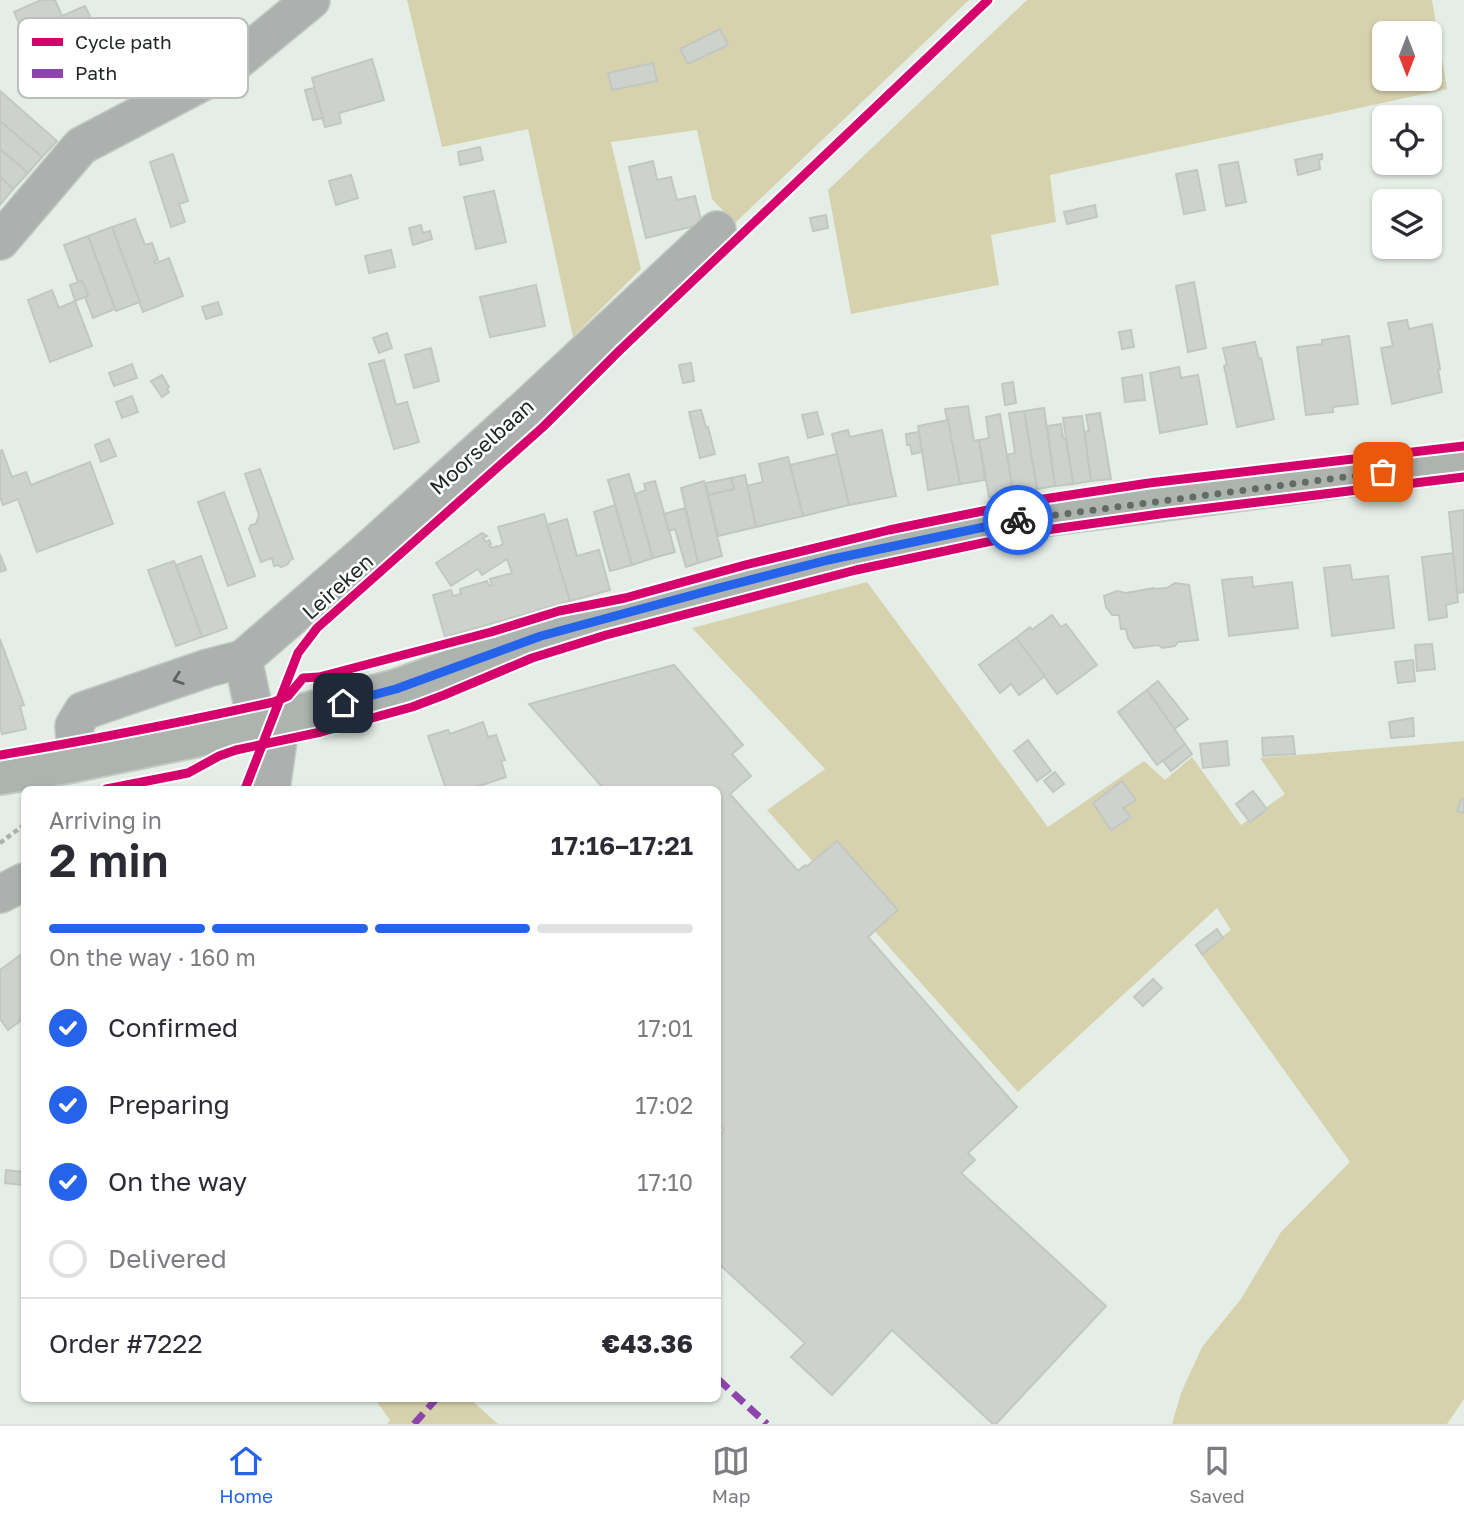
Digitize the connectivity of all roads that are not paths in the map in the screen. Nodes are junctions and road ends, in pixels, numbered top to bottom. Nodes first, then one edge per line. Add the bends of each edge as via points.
1 (311, 0) edge
2 (248, 52) edge
3 (172, 98) edge
4 (716, 230) dead end
5 (0, 241) edge
6 (1464, 462) edge
7 (243, 659) junction
8 (269, 722) junction
9 (77, 762) junction
10 (0, 775) edge
11 (271, 786) edge

1 - 2 street
3 - 5 street via 81,146
4 - 7 street, Moorselbaan via 525,409
6 - 8 main road via 1018,520 841,557 541,636 396,689
7 - 8 street
7 -> 9 street, Moorselbaan via 83,711 74,726
8 - 9 main road
8 - 11 street
9 - 10 main road

